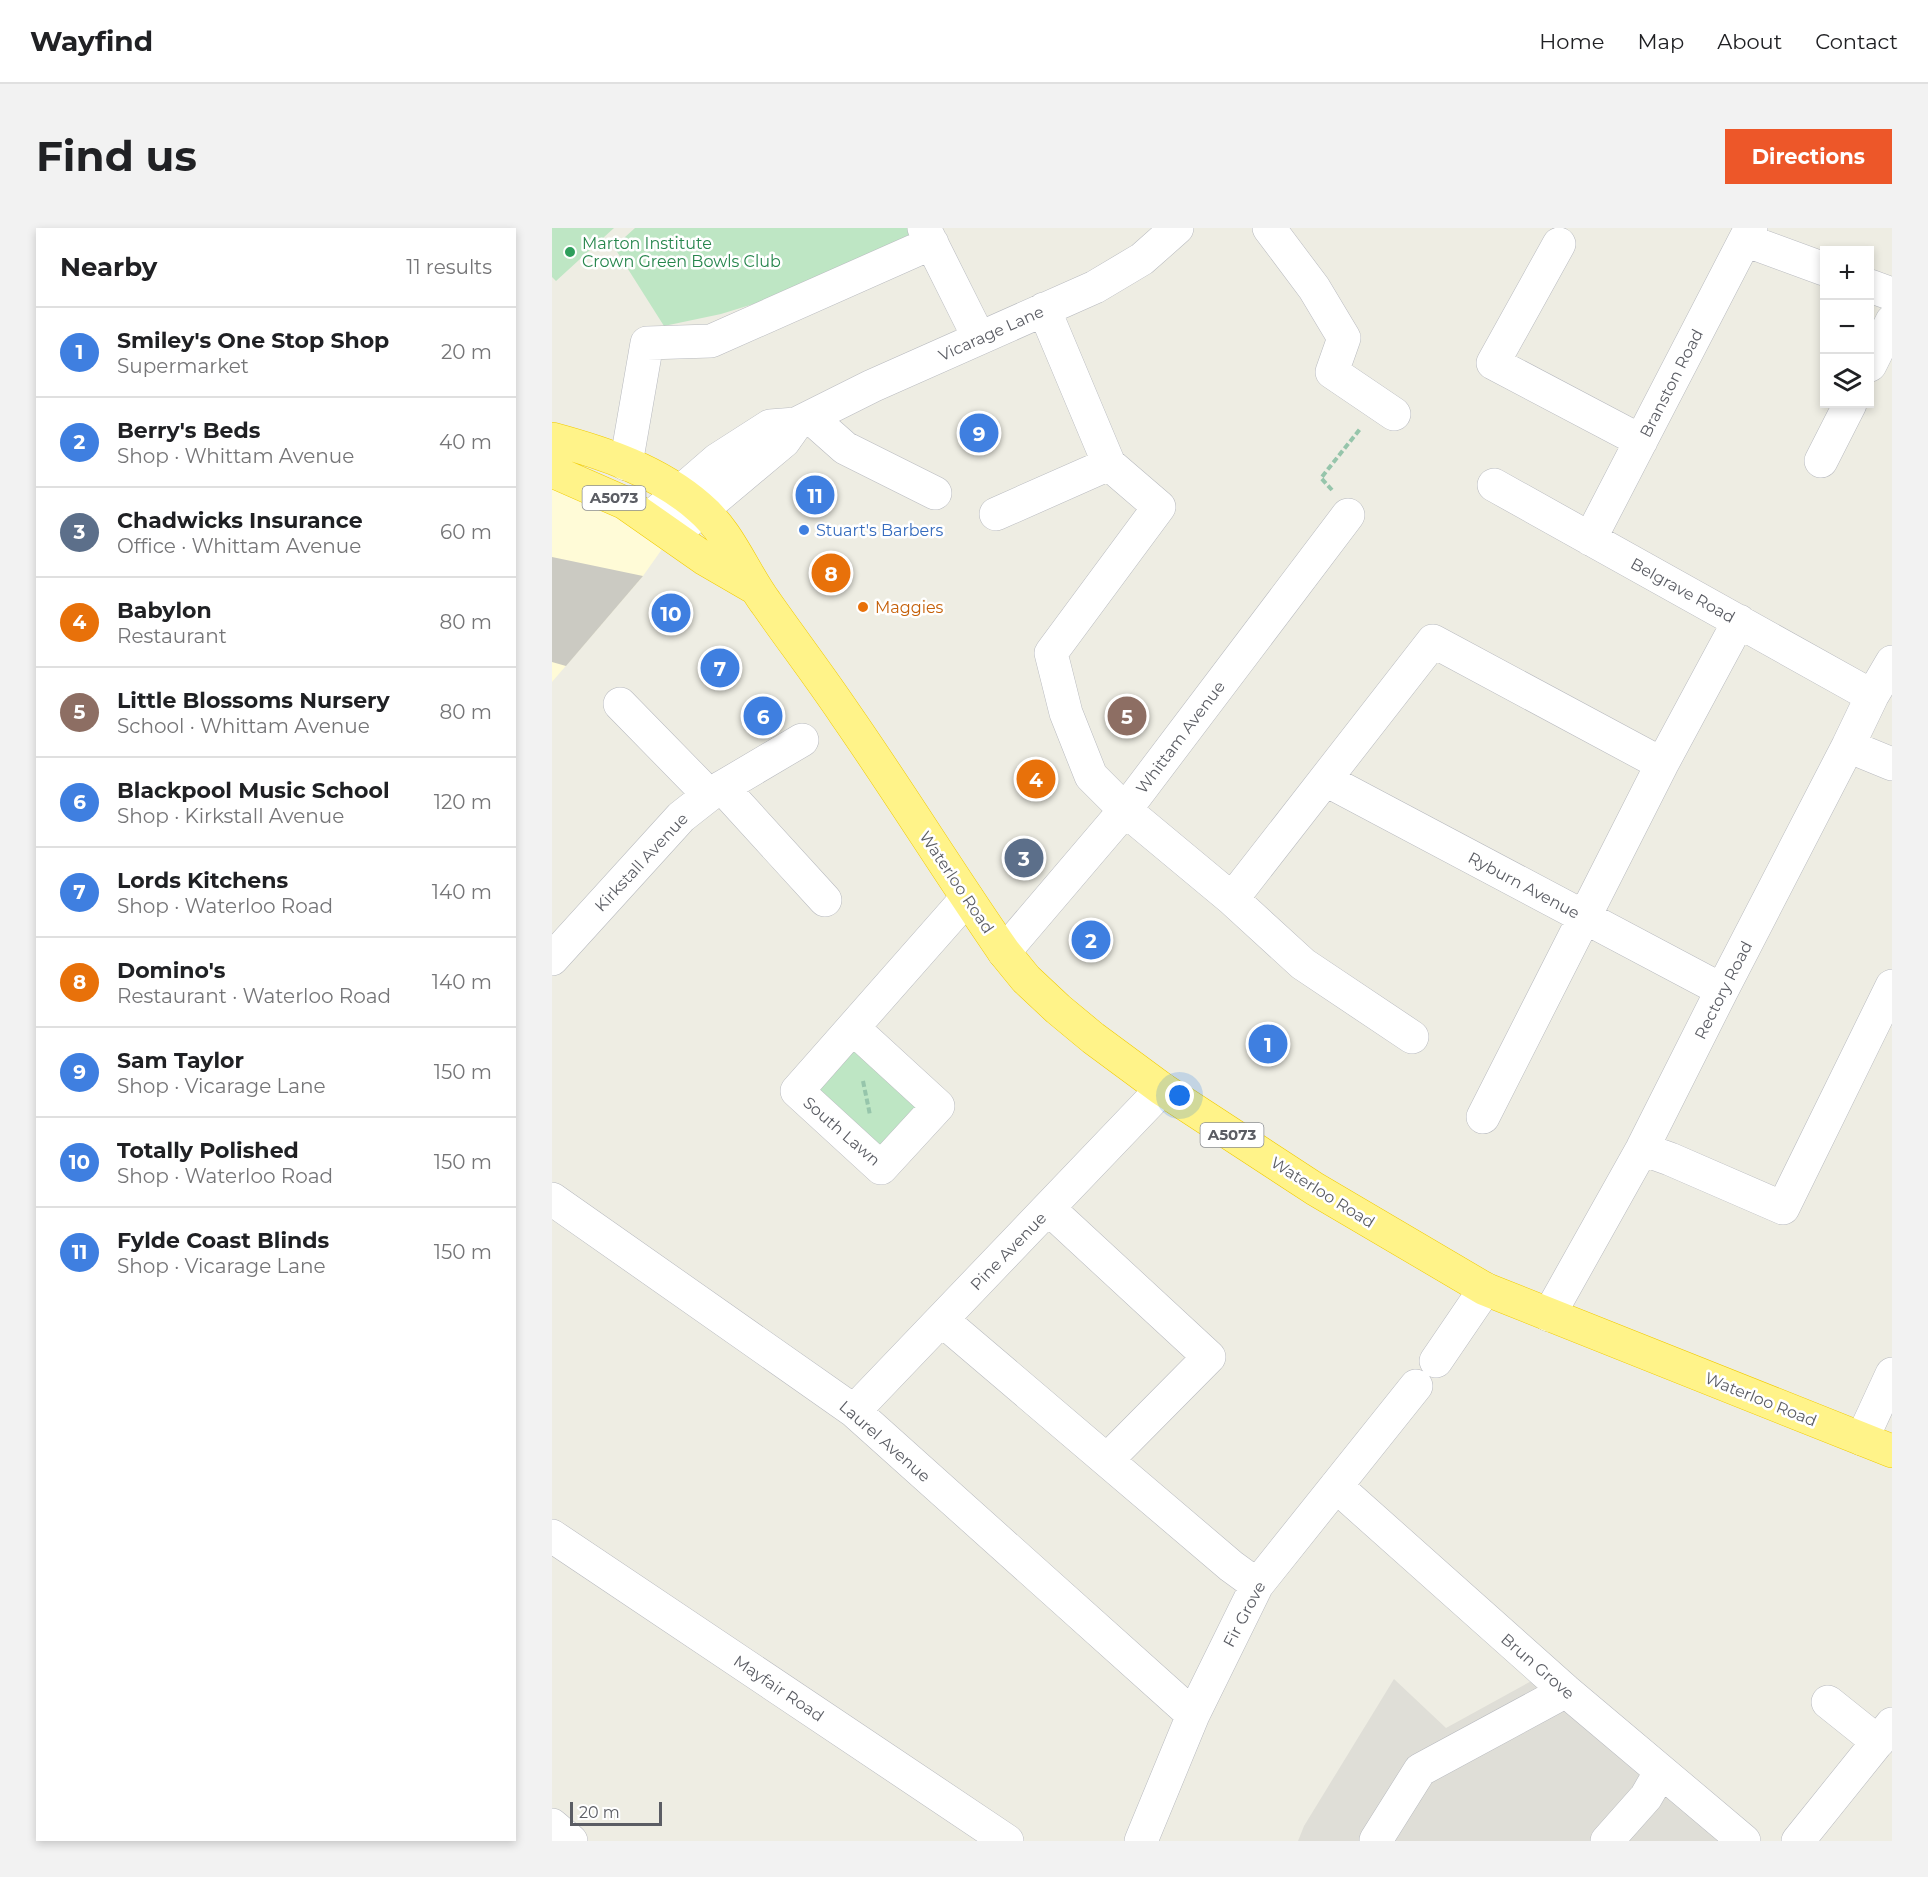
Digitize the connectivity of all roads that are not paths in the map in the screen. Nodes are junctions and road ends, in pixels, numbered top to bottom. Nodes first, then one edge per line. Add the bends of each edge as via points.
1 (1269, 228) edge
2 (1170, 231) edge
3 (1748, 234) edge
4 (917, 241) edge
5 (1559, 244) dead end
6 (1820, 267) edge
7 (1874, 287) edge
8 (1892, 294) edge
9 (1044, 309) junction
10 (1892, 321) edge
11 (979, 338) junction
12 (1874, 355) edge
13 (1848, 408) edge
14 (1387, 409) road end
15 (803, 420) junction
16 (552, 439) edge
17 (1641, 441) junction
18 (1821, 461) dead end
19 (626, 464) junction
20 (1110, 464) junction
21 (552, 471) edge
22 (1494, 485) dead end
23 (935, 493) dead end
24 (691, 500) junction
25 (996, 514) dead end
26 (1348, 515) road end
27 (660, 527) junction
28 (1590, 539) junction
29 (755, 588) junction
30 (1739, 621) junction
31 (1892, 662) edge
32 (1872, 696) junction
33 (620, 704) dead end
34 (802, 740) dead end
35 (1848, 746) junction
36 (1662, 764) junction
37 (1892, 764) edge
38 (1326, 780) junction
39 (716, 791) junction
40 (1125, 810) junction
41 (967, 898) junction
42 (1232, 899) junction
43 (825, 900) dead end
44 (1585, 917) junction
45 (1004, 952) junction
46 (552, 959) edge
47 (1892, 986) edge
48 (1722, 990) junction
49 (853, 1028) dead end
50 (1412, 1037) dead end
51 (1162, 1089) junction
52 (1484, 1117) dead end
53 (1642, 1149) junction
54 (554, 1204) edge
55 (1049, 1209) junction
56 (1485, 1289) junction
57 (1549, 1315) junction
58 (942, 1320) junction
59 (1892, 1374) edge
60 (854, 1411) junction
61 (1877, 1445) edge
62 (1107, 1460) junction
63 (1336, 1486) junction
64 (552, 1536) edge
65 (1257, 1585) junction
66 (1566, 1690) junction
67 (1828, 1702) dead end
68 (1193, 1715) junction
69 (1885, 1733) edge
70 (1661, 1771) junction
71 (552, 1825) edge
72 (1376, 1840) edge
73 (571, 1841) edge
74 (1007, 1841) edge
75 (1141, 1841) edge
76 (1607, 1841) edge
77 (1744, 1841) edge
78 (1798, 1841) edge

1 - 14 street via 1314,288 1344,338 1332,372
2 - 9 street, Vicarage Lane via 1142,259 1095,287
3 - 6 street
3 - 17 street, Branston Road
4 - 11 street
4 - 19 street via 711,341 647,343
5 - 17 street via 1493,363
7 - 8 street
9 - 11 street, Vicarage Lane
9 - 20 street
10 - 12 street
11 - 15 street, Vicarage Lane
13 - 18 street
15 - 23 street via 845,448
15 - 24 street, Vicarage Lane via 770,426 717,460
16 - 19 highway, Waterloo Road / A5073
17 - 28 street, Branston Road
19 - 24 highway, Waterloo Road / A5073
20 - 25 street
20 - 40 street via 1159,507 1051,653 1066,713 1091,776
21 - 27 highway, Waterloo Road / A5073 via 625,503
22 - 28 street, Belgrave Road
24 - 27 street, Vicarage Lane
24 - 29 highway, Waterloo Road / A5073 via 726,537
26 - 40 street, Whittam Avenue
27 - 29 highway, Waterloo Road / A5073
28 - 30 street, Belgrave Road
29 - 41 highway, Waterloo Road / A5073 via 845,714
30 - 32 street, Belgrave Road
30 - 36 street
31 - 32 street, Rectory Road
32 - 35 street, Rectory Road
33 - 39 street
34 - 39 street, Kirkstall Avenue
35 - 37 street
35 - 48 street, Rectory Road
36 - 38 street via 1433,641
36 - 44 street
38 - 42 street
38 - 44 street, Ryburn Avenue
39 - 43 street
39 - 46 street, Kirkstall Avenue via 681,817
40 - 42 street
40 - 45 street, Whittam Avenue
41 - 45 highway, Waterloo Road / A5073
41 - 49 street
42 - 50 street via 1303,964
44 - 48 street, Ryburn Avenue
44 - 52 street
45 - 51 highway, Waterloo Road / A5073 via 1058,1009
47 - 53 street via 1783,1208
48 - 53 street, Rectory Road
51 - 55 street, Pine Avenue
51 - 56 highway, Waterloo Road / A5073 via 1316,1189
53 - 57 street, Rectory Road
54 - 60 street, Laurel Avenue
55 - 58 street, Pine Avenue
55 - 62 street via 1209,1357
56 - 57 highway, Waterloo Road / A5073
56 - 63 street, Fir Grove via 1426,1374
57 - 61 highway, Waterloo Road / A5073
58 - 60 street, Pine Avenue
58 - 62 street
59 - 61 street
60 - 68 street, Laurel Avenue
62 - 65 street
63 - 65 street, Fir Grove
63 - 66 street, Brun Grove
64 - 74 street, Mayfair Road
65 - 68 street, Fir Grove
66 - 70 street, Brun Grove
66 - 72 street via 1420,1770
67 - 69 street
68 - 75 street, Fir Grove
69 - 78 street
70 - 76 street via 1646,1797
70 - 77 street, Brun Grove
71 - 73 street

